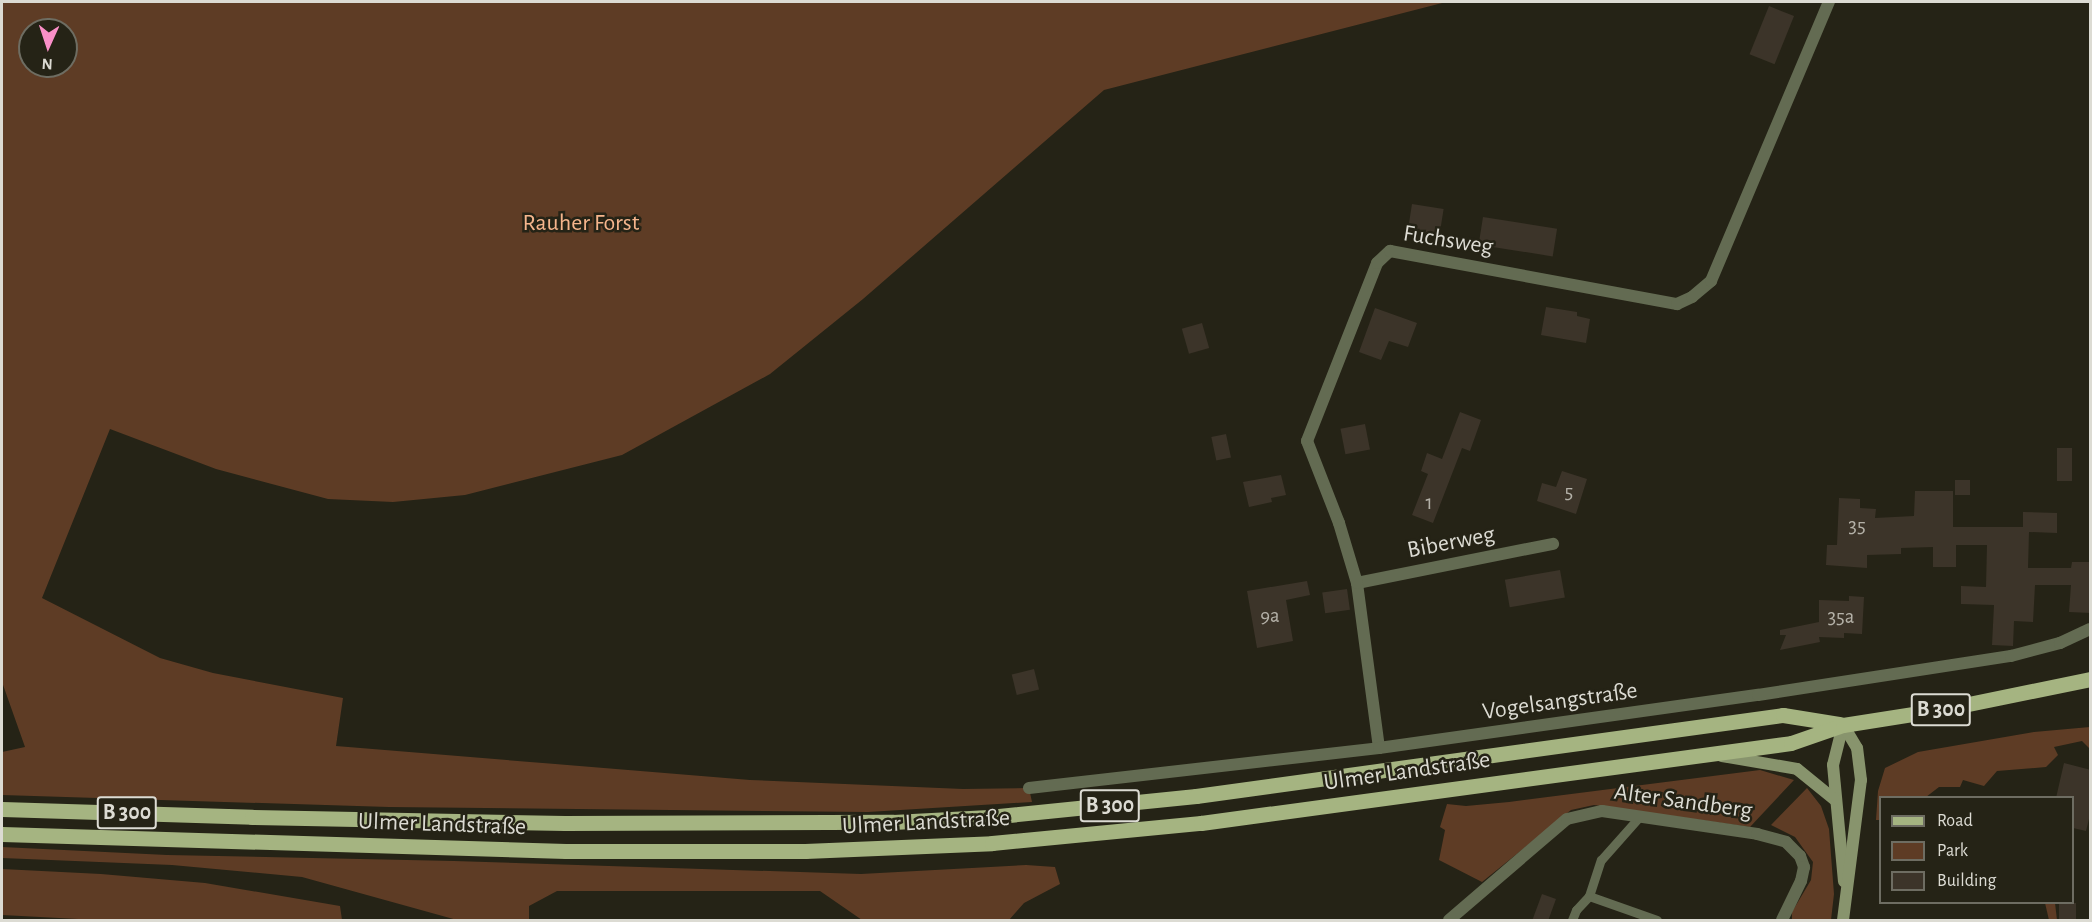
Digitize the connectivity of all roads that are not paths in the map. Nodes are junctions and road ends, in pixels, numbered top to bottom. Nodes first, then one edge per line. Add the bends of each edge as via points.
1 (1829, 2) edge
2 (1553, 544) dead end
3 (1357, 583) junction
4 (2091, 629) edge
5 (2091, 679) edge
6 (1843, 724) junction
7 (1379, 748) junction
8 (1709, 754) junction
9 (1029, 788) dead end
10 (1836, 800) junction
11 (2, 809) edge
12 (1640, 816) junction
13 (2, 834) edge
14 (1589, 896) junction
15 (1846, 898) junction
16 (1456, 918) edge
17 (1572, 921) edge
18 (1657, 921) edge
19 (1782, 921) edge
20 (1843, 921) edge

1 - 3 street, Fuchsweg via 1711,281 1692,297 1677,303 1390,251 1377,263 1307,441 1340,523
2 - 3 street, Biberweg
3 - 7 street, Fuchsweg
4 - 7 street, Vogelsangstraße via 2060,644 2011,656
5 - 6 main road, Ulmer Landstraße / B 300 via 1944,709
6 - 8 main road, Ulmer Landstraße / B 300 via 1791,744
6 - 10 street via 1833,765
6 - 11 main road, Ulmer Landstraße / B 300 via 1783,715 1173,799 893,822 554,823
6 - 15 street via 1857,748 1861,780
7 - 9 street, Vogelsangstraße
8 - 10 street via 1797,769
8 - 13 main road, Ulmer Landstraße / B 300 via 1201,823 896,849 566,851
10 - 15 street
12 - 14 lane via 1601,860
12 - 16 street, Alter Sandberg via 1602,811 1567,819
12 - 19 street, Alter Sandberg via 1757,834 1786,843 1800,856 1804,867
14 - 17 lane
14 - 18 lane
15 - 20 street

